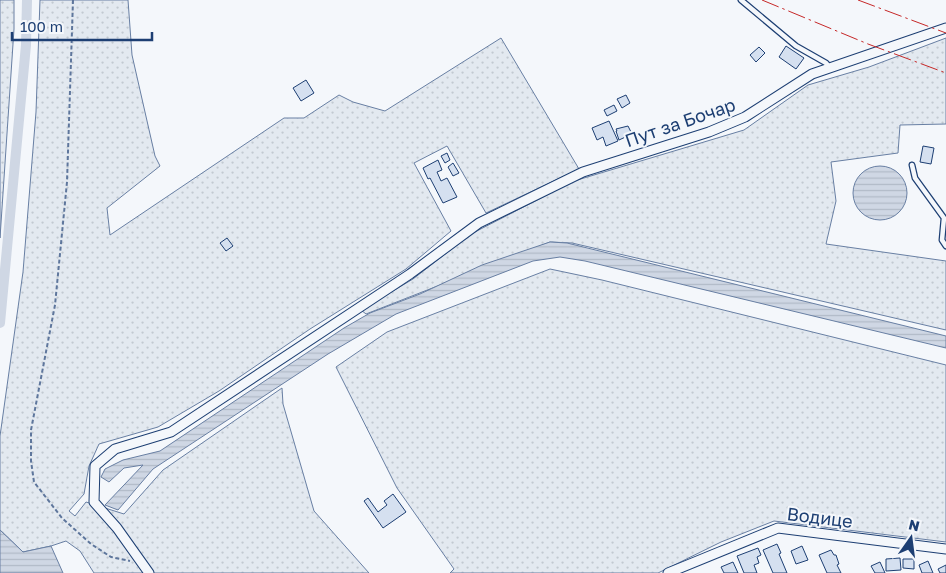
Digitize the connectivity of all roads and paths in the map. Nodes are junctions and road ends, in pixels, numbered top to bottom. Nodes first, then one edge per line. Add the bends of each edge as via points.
1 (73, 0) edge
2 (741, 0) edge
3 (946, 28) edge
4 (830, 68) junction
5 (912, 165) dead end
6 (946, 246) edge
7 (946, 549) edge
8 (140, 561) junction
9 (149, 573) edge
10 (668, 573) edge

1 - 8 path via 67,182 55,305 31,430 31,461 34,482 62,518 111,557
2 - 4 lane via 796,46
3 - 4 street, Пут за Бочар
4 - 8 street, Пут за Бочар via 812,74 745,117 709,132 583,172 479,222 410,274 170,432 115,449 95,466 94,502
5 - 6 lane via 915,178 944,218 942,240
7 - 10 street, Водице via 778,528
8 - 9 street, Пут за Бочар

